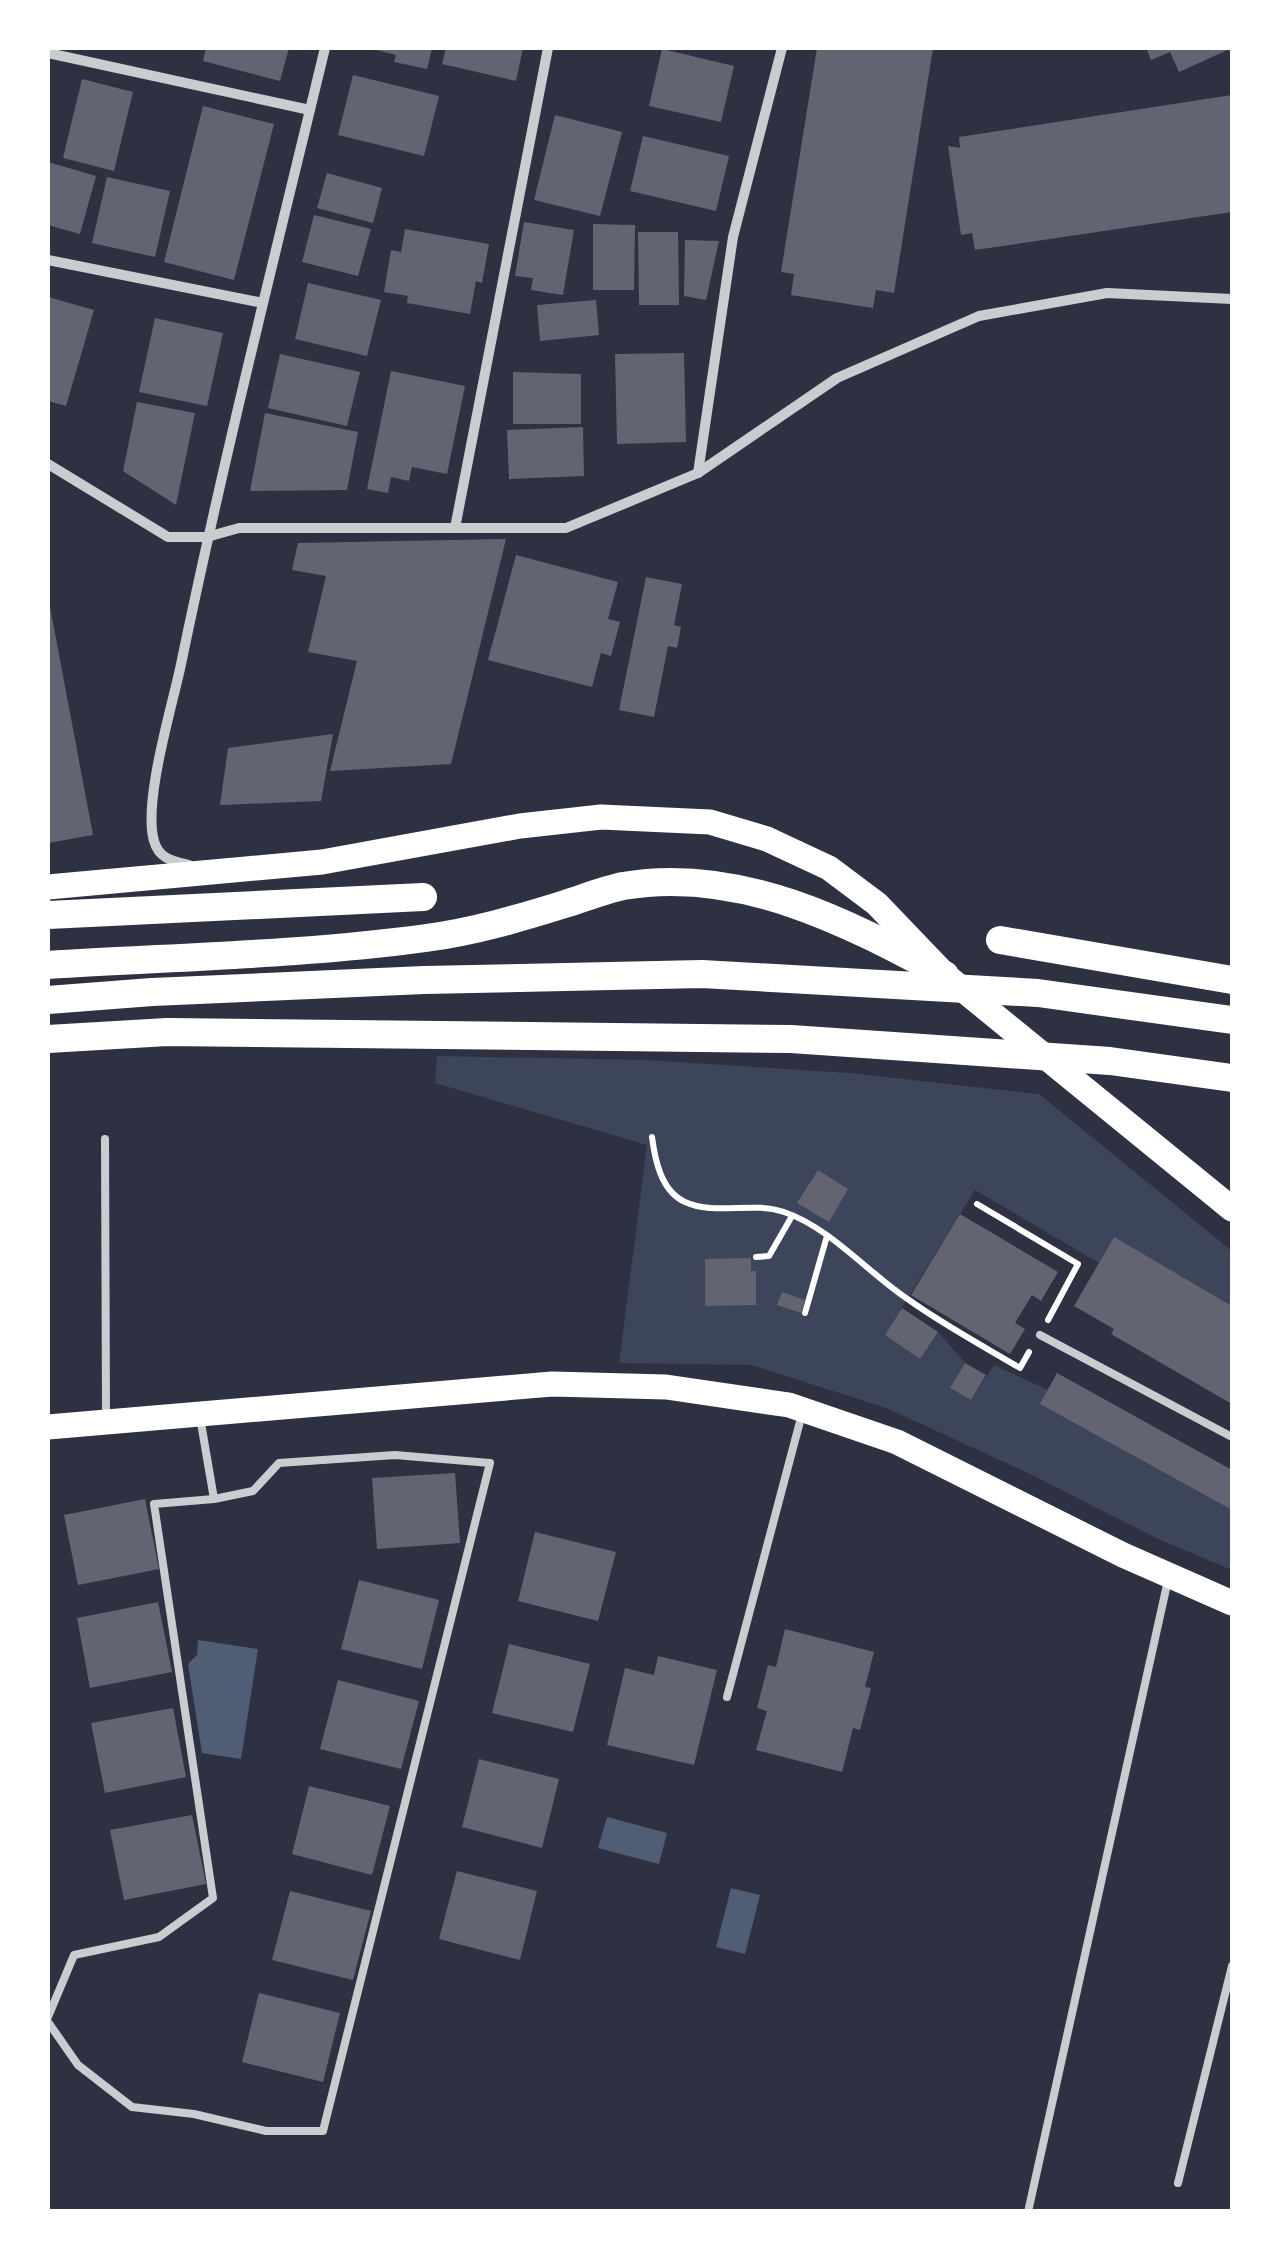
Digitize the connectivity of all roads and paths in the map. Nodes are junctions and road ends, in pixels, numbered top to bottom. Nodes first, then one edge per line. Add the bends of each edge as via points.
1 (325, 48) edge
2 (548, 48) edge
3 (782, 48) edge
4 (48, 53) edge
5 (310, 110) junction
6 (48, 260) edge
7 (1232, 299) edge
8 (263, 303) junction
9 (48, 464) edge
10 (698, 474) junction
11 (455, 528) junction
12 (207, 538) junction
13 (219, 872) junction
14 (48, 887) edge
15 (423, 898) dead end
16 (48, 916) edge
17 (1000, 940) dead end
18 (48, 965) edge
19 (945, 975) junction
20 (1232, 980) edge
21 (48, 1000) edge
22 (1232, 1020) edge
23 (48, 1040) edge
24 (1232, 1078) edge
25 (652, 1137) dead end
26 (105, 1139) dead end
27 (977, 1204) dead end
28 (1232, 1210) edge
29 (792, 1216) junction
30 (827, 1236) junction
31 (756, 1257) dead end
32 (805, 1313) dead end
33 (1040, 1335) junction
34 (803, 1410) junction
35 (200, 1413) junction
36 (106, 1422) junction
37 (48, 1428) edge
38 (1232, 1437) edge
39 (214, 1499) junction
40 (1169, 1576) junction
41 (1232, 1602) edge
42 (728, 1697) dead end
43 (1232, 1966) edge
44 (48, 2020) edge
45 (1178, 2183) dead end
46 (1028, 2212) edge

1 - 5 street
2 - 11 street
3 - 10 street via 733,237
4 - 5 street
5 - 8 street
6 - 8 street
7 - 10 street via 1107,294 979,316 837,378
8 - 12 street
9 - 12 street via 168,538
10 - 11 street via 566,528
11 - 12 street via 239,528
12 - 13 street via 154,790 152,838 168,860
13 - 14 main road
13 - 19 main road via 601,817 710,822 829,868 877,904
15 - 16 highway
17 - 20 highway
18 - 19 highway via 431,938 620,887 663,882 721,884 770,895 869,934
19 - 28 main road
21 - 22 highway via 424,980 702,974 1038,992
23 - 24 highway via 167,1032 791,1039 1110,1061
25 - 29 path via 666,1184 683,1201
26 - 36 lane
27 - 33 path via 1078,1264
29 - 30 path
29 - 31 path via 769,1256
30 - 32 path
30 - 33 path via 908,1300 1020,1368
33 - 38 lane
34 - 35 main road via 666,1387 552,1384
34 - 40 main road via 897,1442
34 - 42 lane
35 - 36 main road
35 - 39 lane
36 - 37 main road
39 - 44 lane via 154,1504 213,1898 159,1937 74,1955
39 - 44 lane via 253,1491 279,1463 395,1455 490,1463 324,2131 266,2131 132,2107 78,2066
40 - 41 main road
40 - 46 lane
43 - 45 lane

